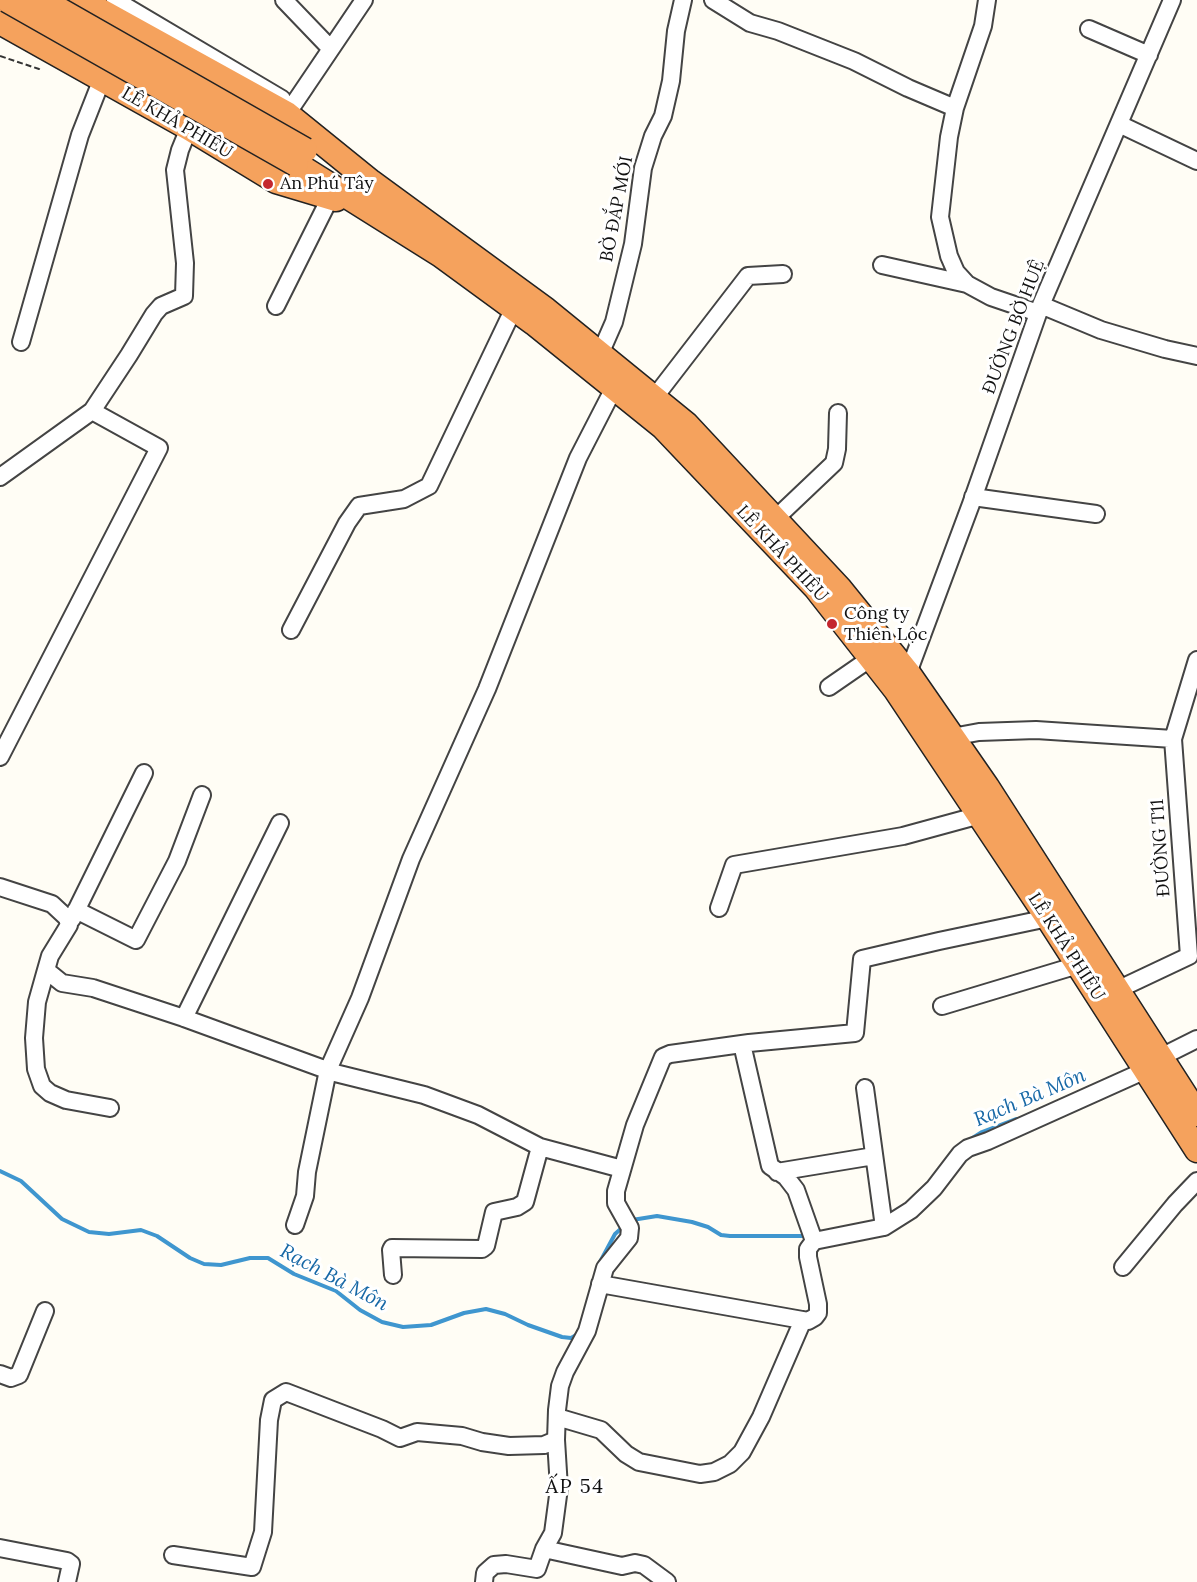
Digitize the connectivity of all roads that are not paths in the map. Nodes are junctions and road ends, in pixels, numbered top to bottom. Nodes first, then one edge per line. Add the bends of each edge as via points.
1 (7, 0) edge
2 (42, 0) edge
3 (81, 0) edge
4 (115, 0) edge
5 (284, 0) edge
6 (364, 0) edge
7 (683, 0) edge
8 (713, 0) edge
9 (987, 0) edge
10 (1172, 0) edge
11 (0, 22) edge
12 (1089, 29) dead end
13 (0, 37) edge
14 (331, 49) junction
15 (1149, 55) junction
16 (47, 60) junction
17 (102, 79) junction
18 (955, 108) junction
19 (290, 109) junction
20 (1119, 124) junction
21 (189, 128) junction
22 (300, 157) junction
23 (1197, 161) edge
24 (371, 183) junction
25 (330, 198) junction
26 (362, 205) junction
27 (882, 264) dead end
28 (783, 274) dead end
29 (967, 284) junction
30 (276, 306) dead end
31 (514, 308) junction
32 (1040, 309) junction
33 (21, 342) dead end
34 (600, 354) junction
35 (1197, 356) edge
36 (614, 388) junction
37 (654, 398) junction
38 (92, 411) junction
39 (838, 413) dead end
40 (0, 477) edge
41 (973, 497) junction
42 (1096, 514) dead end
43 (774, 519) junction
44 (291, 630) dead end
45 (871, 658) junction
46 (1197, 660) edge
47 (908, 673) junction
48 (829, 687) dead end
49 (1190, 702) edge
50 (952, 737) junction
51 (1173, 739) junction
52 (0, 757) edge
53 (144, 772) dead end
54 (202, 795) dead end
55 (980, 815) junction
56 (280, 823) dead end
57 (0, 887) edge
58 (719, 908) dead end
59 (73, 918) junction
60 (1048, 918) junction
61 (1078, 965) junction
62 (46, 970) junction
63 (1117, 990) junction
64 (942, 1006) dead end
65 (184, 1018) junction
66 (1197, 1039) edge
67 (742, 1044) junction
68 (1153, 1064) junction
69 (328, 1071) junction
70 (865, 1088) dead end
71 (110, 1108) dead end
72 (1197, 1114) edge
73 (540, 1147) junction
74 (1197, 1150) edge
75 (874, 1156) junction
76 (622, 1169) junction
77 (777, 1172) junction
78 (1197, 1181) edge
79 (883, 1221) junction
80 (296, 1225) dead end
81 (812, 1236) junction
82 (1123, 1267) dead end
83 (393, 1275) dead end
84 (600, 1284) junction
85 (45, 1311) dead end
86 (803, 1320) junction
87 (0, 1374) edge
88 (557, 1417) junction
89 (556, 1440) junction
90 (0, 1548) edge
91 (544, 1549) junction
92 (173, 1555) dead end
93 (252, 1575) edge
94 (67, 1582) edge
95 (484, 1582) edge
96 (667, 1582) edge

1 - 22 highway, bridge
2 - 22 highway, bridge
3 - 19 highway, LÊ KHẢ PHIÊU
4 - 19 street
5 - 14 street
6 - 14 street
7 - 34 street, BỜ ĐẮP MỚI via 663,116 643,168 633,244 614,322
8 - 18 street via 750,23 854,61
9 - 18 street
10 - 15 street, ĐƯỜNG BỜ HUỆ
11 - 16 highway, LÊ KHẢ PHIÊU
12 - 15 street
13 - 16 street
14 - 19 street
15 - 20 street, ĐƯỜNG BỜ HUỆ
16 - 17 highway, LÊ KHẢ PHIÊU
17 - 21 highway, LÊ KHẢ PHIÊU
17 - 33 street via 80,135
18 - 29 street via 940,218 949,256
19 - 24 highway, LÊ KHẢ PHIÊU
20 - 23 street
20 - 32 street, ĐƯỜNG BỜ HUỆ
21 - 25 highway, LÊ KHẢ PHIÊU via 276,181
21 - 38 street via 174,170 185,263 184,296 161,306 154,314
22 - 24 highway, LÊ KHẢ PHIÊU
22 - 26 highway, LÊ KHẢ PHIÊU
24 - 34 highway, LÊ KHẢ PHIÊU
25 - 26 highway, LÊ KHẢ PHIÊU
25 - 30 street
26 - 31 highway, LÊ KHẢ PHIÊU
27 - 29 street
28 - 37 street via 748,276
29 - 32 street via 991,297
31 - 36 highway, LÊ KHẢ PHIÊU
31 - 44 street via 429,486 404,499 359,506
32 - 35 street
32 - 41 street, ĐƯỜNG BỜ HUỆ
34 - 37 highway, LÊ KHẢ PHIÊU
36 - 45 highway, LÊ KHẢ PHIÊU via 663,427 808,580
36 - 69 street via 578,458 486,689 411,859 360,998
37 - 43 highway, LÊ KHẢ PHIÊU via 686,424
38 - 40 street
38 - 52 street via 159,448
39 - 43 street via 834,463
41 - 42 street
41 - 47 street, ĐƯỜNG BỜ HUỆ
43 - 47 highway, LÊ KHẢ PHIÊU via 840,589
45 - 48 street
45 - 55 highway, LÊ KHẢ PHIÊU
46 - 49 street, ĐƯỜNG T11
47 - 50 highway, LÊ KHẢ PHIÊU
49 - 51 street, ĐƯỜNG T11
50 - 51 street via 1036,730
50 - 63 highway, LÊ KHẢ PHIÊU
51 - 63 street, ĐƯỜNG T11 via 1189,956
53 - 59 street
54 - 59 street via 177,861 136,940
55 - 58 street via 903,836 734,865
55 - 60 highway, LÊ KHẢ PHIÊU
56 - 65 street
57 - 59 street via 52,904 67,918
59 - 62 street
60 - 61 highway, LÊ KHẢ PHIÊU
60 - 67 street via 862,959 855,1033
61 - 64 street
61 - 68 highway, LÊ KHẢ PHIÊU
62 - 65 street via 62,983 93,988
62 - 71 street via 37,1002 34,1038 36,1070 42,1086 66,1100
63 - 68 highway, LÊ KHẢ PHIÊU
65 - 69 street
66 - 68 street
67 - 76 street via 663,1057
67 - 77 street via 770,1166
68 - 72 highway, LÊ KHẢ PHIÊU
68 - 74 highway, LÊ KHẢ PHIÊU
68 - 79 street via 968,1148 911,1210
69 - 73 street via 435,1099 478,1115
69 - 80 street
70 - 75 street
73 - 76 street
73 - 83 street via 525,1202 494,1212 486,1246 393,1248
75 - 77 street
75 - 79 street
76 - 84 street via 616,1203 627,1223 628,1238 605,1268
77 - 81 street via 796,1190
78 - 82 street
79 - 81 street
81 - 86 street via 808,1257 818,1313 808,1321
84 - 86 street
84 - 88 street via 587,1331 560,1386
85 - 87 street via 19,1375 12,1378
86 - 88 street via 742,1452 714,1472 700,1474 639,1462 601,1430
88 - 89 street
89 - 91 street via 559,1488 553,1533
89 - 93 street via 544,1445 509,1446 417,1432 400,1438 286,1392 273,1400 269,1420 263,1532
90 - 94 street via 67,1561 71,1564
91 - 95 street via 537,1569 494,1565 485,1573
91 - 96 street via 622,1566 644,1565
92 - 93 street

